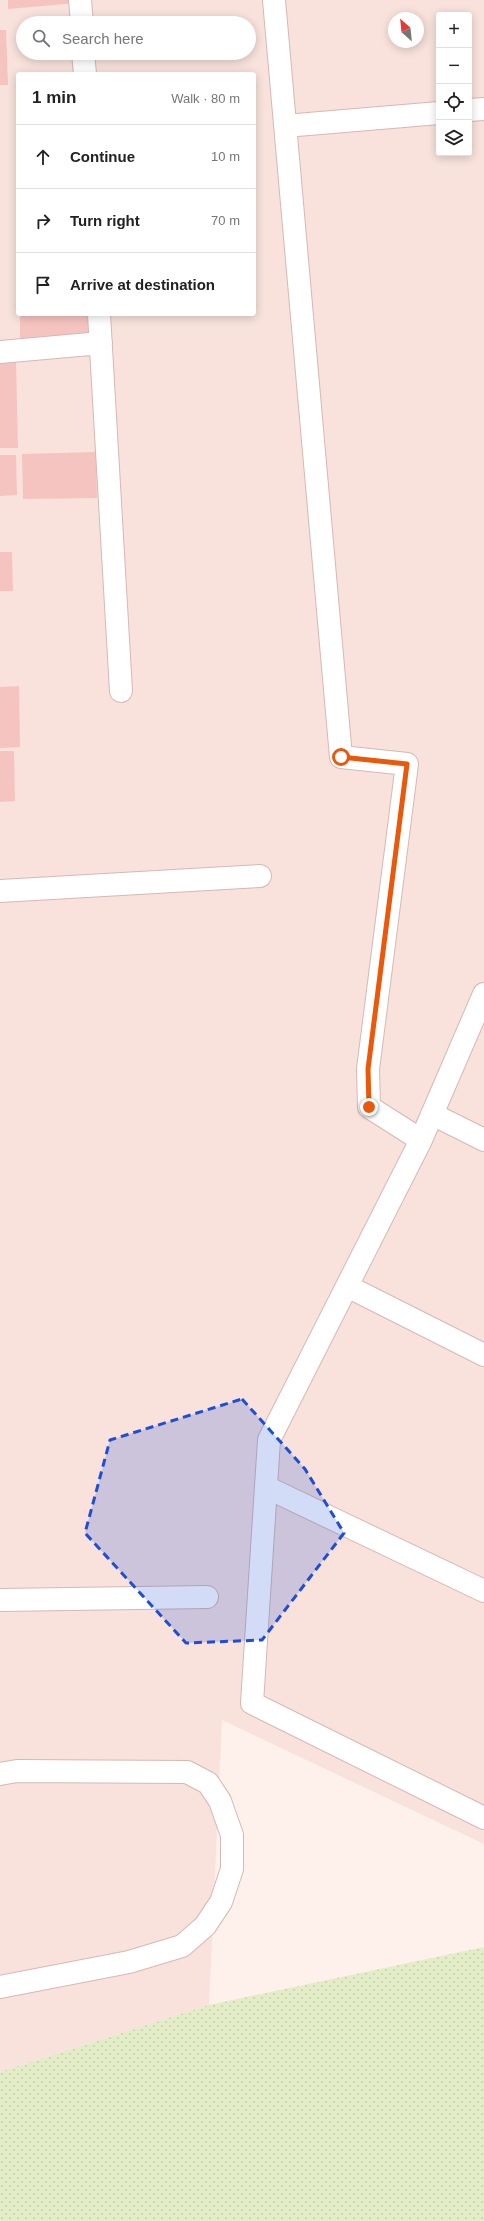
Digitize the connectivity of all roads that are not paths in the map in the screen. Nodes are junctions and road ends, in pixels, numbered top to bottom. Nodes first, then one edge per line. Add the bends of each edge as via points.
1 (80, 0) edge
2 (274, 0) edge
3 (81, 16) edge
4 (84, 60) edge
5 (85, 72) edge
6 (484, 109) edge
7 (472, 110) edge
8 (436, 112) edge
9 (285, 126) junction
10 (99, 316) edge
11 (101, 343) junction
12 (0, 352) edge
13 (121, 691) dead end
14 (260, 876) dead end
15 (0, 891) edge
16 (484, 994) edge
17 (432, 1114) junction
18 (421, 1140) junction
19 (484, 1140) edge
20 (347, 1286) junction
21 (484, 1355) edge
22 (266, 1487) junction
23 (484, 1591) edge
24 (207, 1597) dead end
25 (0, 1600) edge
26 (0, 1774) edge
27 (484, 1818) edge
28 (0, 1987) edge

1 - 3 street
2 - 9 street
4 - 5 street
6 - 7 street
8 - 9 street
9 - 18 street via 341,757 407,764 368,1069 369,1107
10 - 11 street
11 - 12 street
11 - 13 street
14 - 15 street
16 - 17 street
17 - 18 street
17 - 19 street
18 - 20 street
20 - 21 street
20 - 22 street via 269,1440
22 - 23 street
22 - 27 street via 252,1704
24 - 25 street
26 - 28 street via 17,1771 187,1772 208,1783 220,1801 232,1835 232,1869 221,1902 205,1926 182,1946 130,1962

